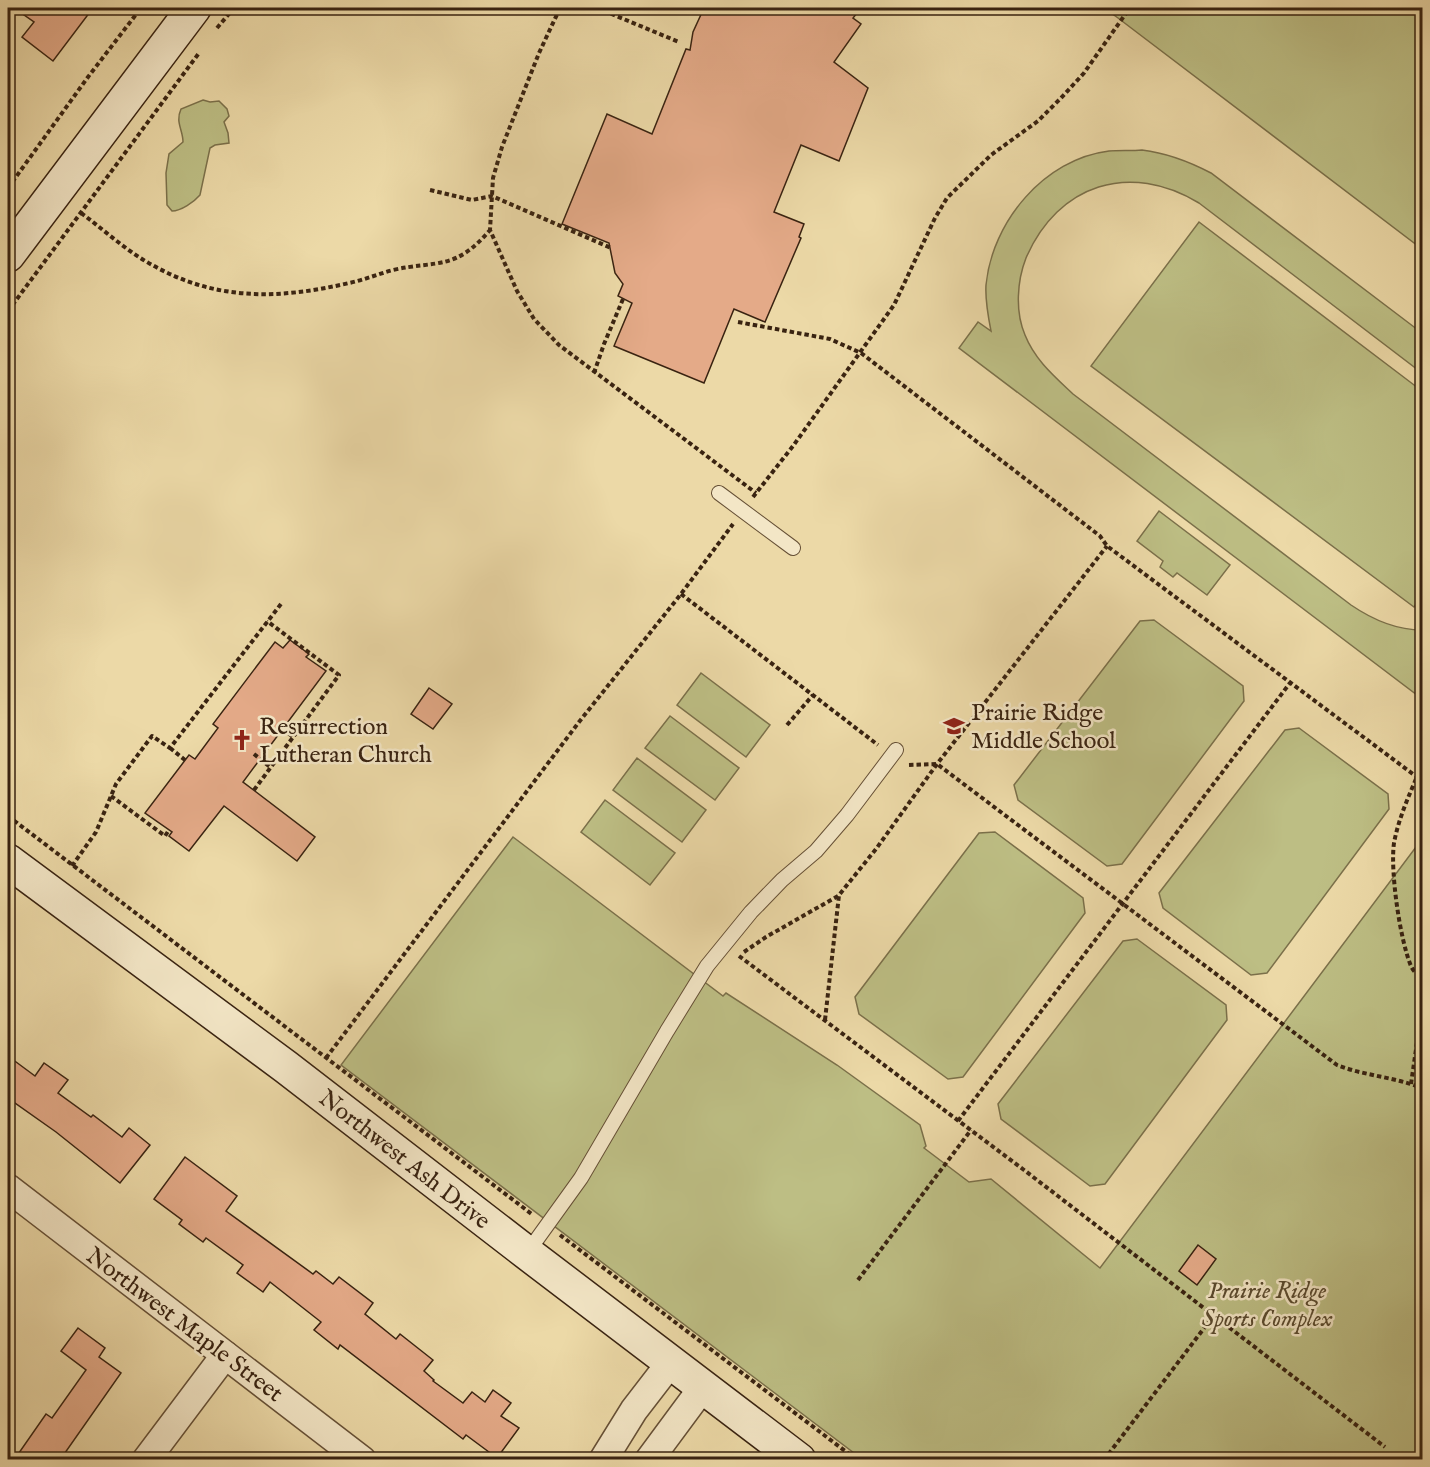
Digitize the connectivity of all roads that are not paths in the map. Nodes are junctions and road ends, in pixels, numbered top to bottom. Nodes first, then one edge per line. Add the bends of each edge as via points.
1 (204, 19) edge
2 (8, 255) edge
3 (719, 493) dead end
4 (793, 548) dead end
5 (894, 753) road end
6 (8, 861) edge
7 (8, 1188) edge
8 (526, 1253) junction
9 (225, 1355) junction
10 (671, 1362) junction
11 (703, 1387) junction
12 (146, 1460) edge
13 (362, 1460) edge
14 (603, 1460) edge
15 (649, 1460) edge
16 (799, 1460) edge

1 - 2 street
3 - 4 lane
5 - 8 lane via 816,851 751,912 707,966 581,1178
6 - 8 street, Northwest Ash Drive via 286,1067
7 - 9 street, Northwest Maple Street
8 - 10 street, Northwest Ash Drive
9 - 12 street
9 - 13 street, Northwest Maple Street
10 - 11 street, Northwest Ash Drive
10 - 14 street via 634,1410
11 - 15 street
11 - 16 street, Northwest Ash Drive

